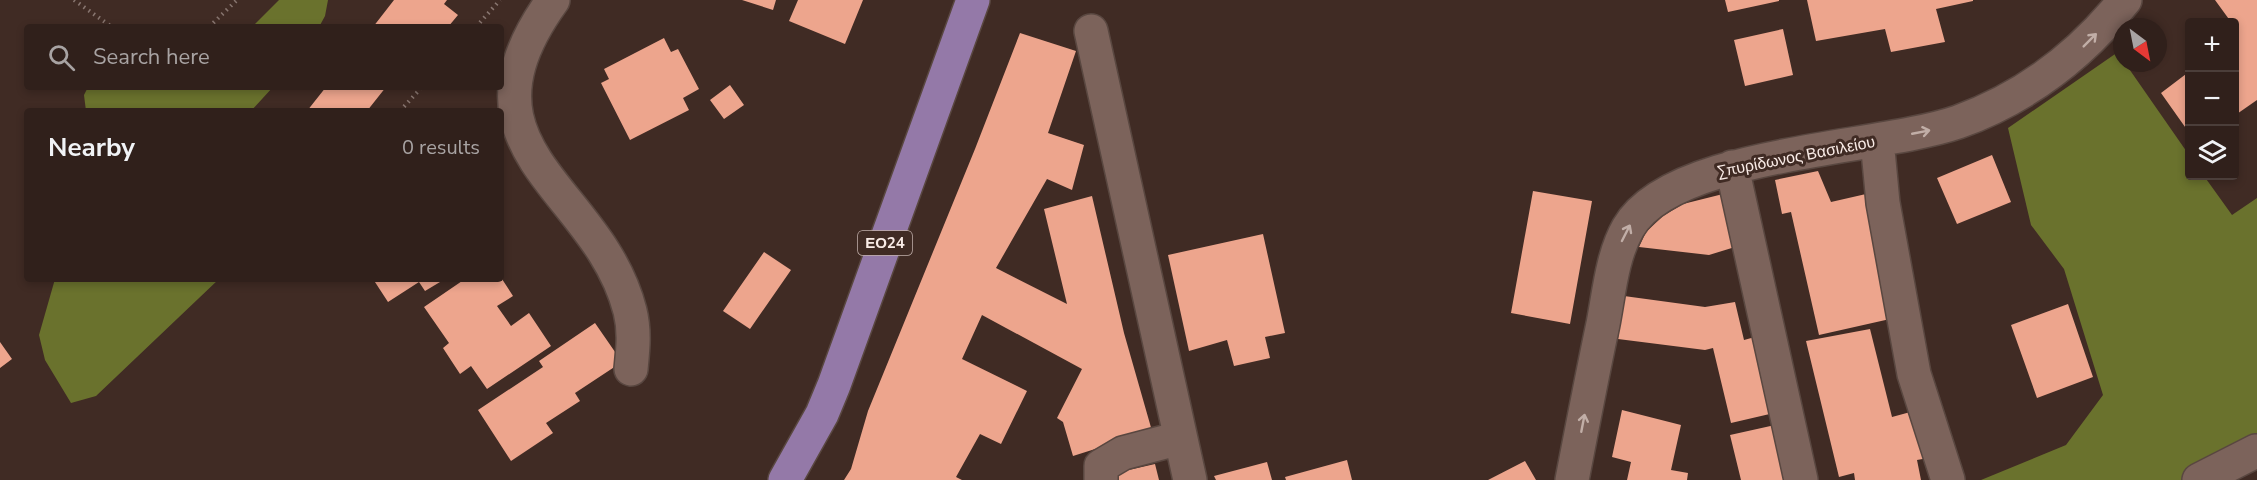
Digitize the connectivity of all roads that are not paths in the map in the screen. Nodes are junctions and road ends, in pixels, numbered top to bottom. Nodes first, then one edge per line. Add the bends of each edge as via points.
1 (553, 0) edge
2 (973, 0) edge
3 (2125, 0) edge
4 (1091, 31) dead end
5 (1877, 140) junction
6 (1732, 167) junction
7 (631, 369) dead end
8 (1180, 438) junction
9 (2256, 451) edge
10 (785, 480) edge
11 (1101, 480) edge
12 (1190, 480) edge
13 (1572, 480) edge
14 (1801, 480) edge
15 (1948, 480) edge
16 (2199, 480) edge

1 - 7 street via 520,66 514,93 515,112 535,159 600,246 621,285 634,336
2 - 10 main road, ΕΟ24 via 834,385
5 -> 3 street, Σπυρίδωνος Βασιλείου via 1948,125 2009,98 2076,54
4 - 8 street
5 - 6 street, Σπυρίδωνος Βασιλείου
5 - 15 street via 1883,203 1914,374
13 -> 6 street, Σπυρίδωνος Βασιλείου via 1613,271 1627,229 1644,208 1673,189
6 - 14 street
8 - 11 street via 1123,453 1101,466
8 - 12 street
9 - 16 street

